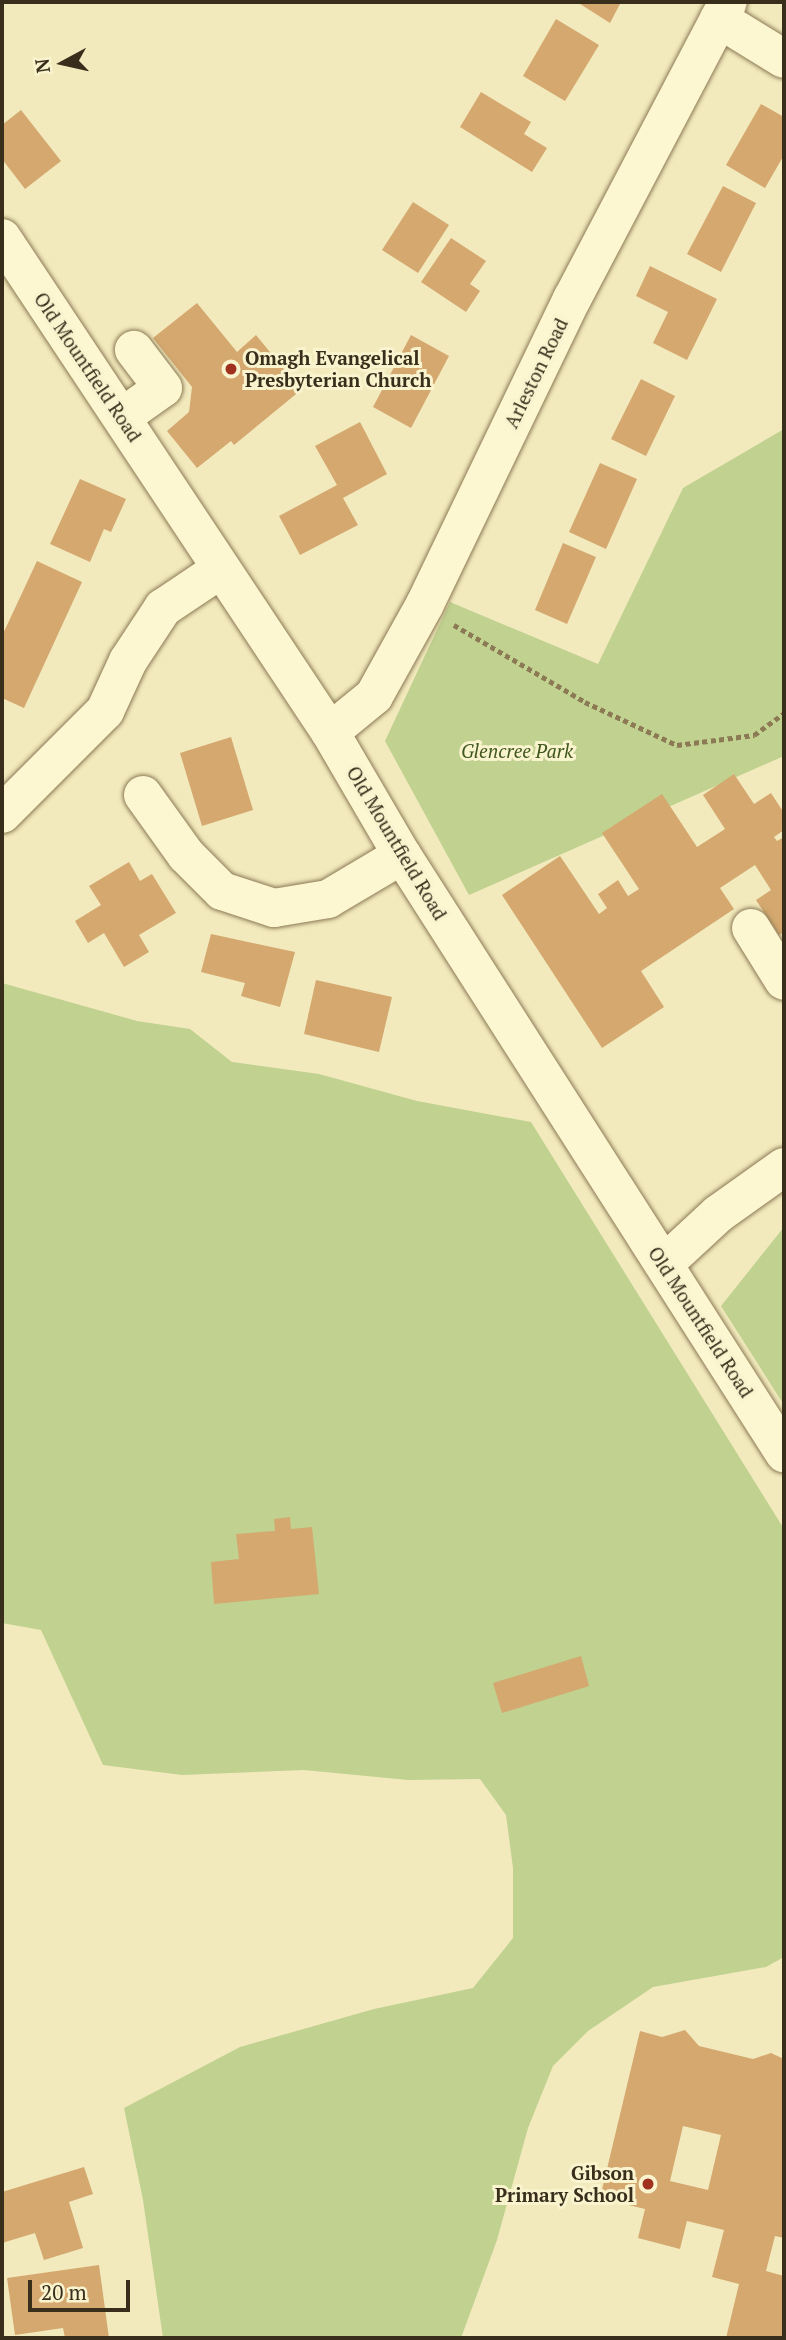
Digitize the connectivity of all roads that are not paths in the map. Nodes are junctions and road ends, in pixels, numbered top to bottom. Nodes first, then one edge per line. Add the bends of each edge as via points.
1 (724, 10) edge
2 (784, 59) edge
3 (2, 239) edge
4 (134, 350) dead end
5 (122, 417) junction
6 (221, 569) junction
7 (330, 732) junction
8 (143, 795) dead end
9 (2, 814) edge
10 (402, 855) junction
11 (751, 928) dead end
12 (784, 981) edge
13 (784, 1167) edge
14 (664, 1264) junction
15 (784, 1453) edge

1 - 2 street
1 - 7 street, Arleston Road via 572,299 425,604 374,696
3 - 5 street, Old Mountfield Road
4 - 5 street via 163,388
5 - 6 street, Old Mountfield Road
6 - 7 street, Old Mountfield Road
6 - 9 street via 163,608 128,662 104,711
7 - 10 street, Old Mountfield Road
8 - 10 street via 186,855 222,891 274,908 328,899
10 - 14 street, Old Mountfield Road
11 - 12 street
13 - 14 street via 718,1214
14 - 15 street, Old Mountfield Road

